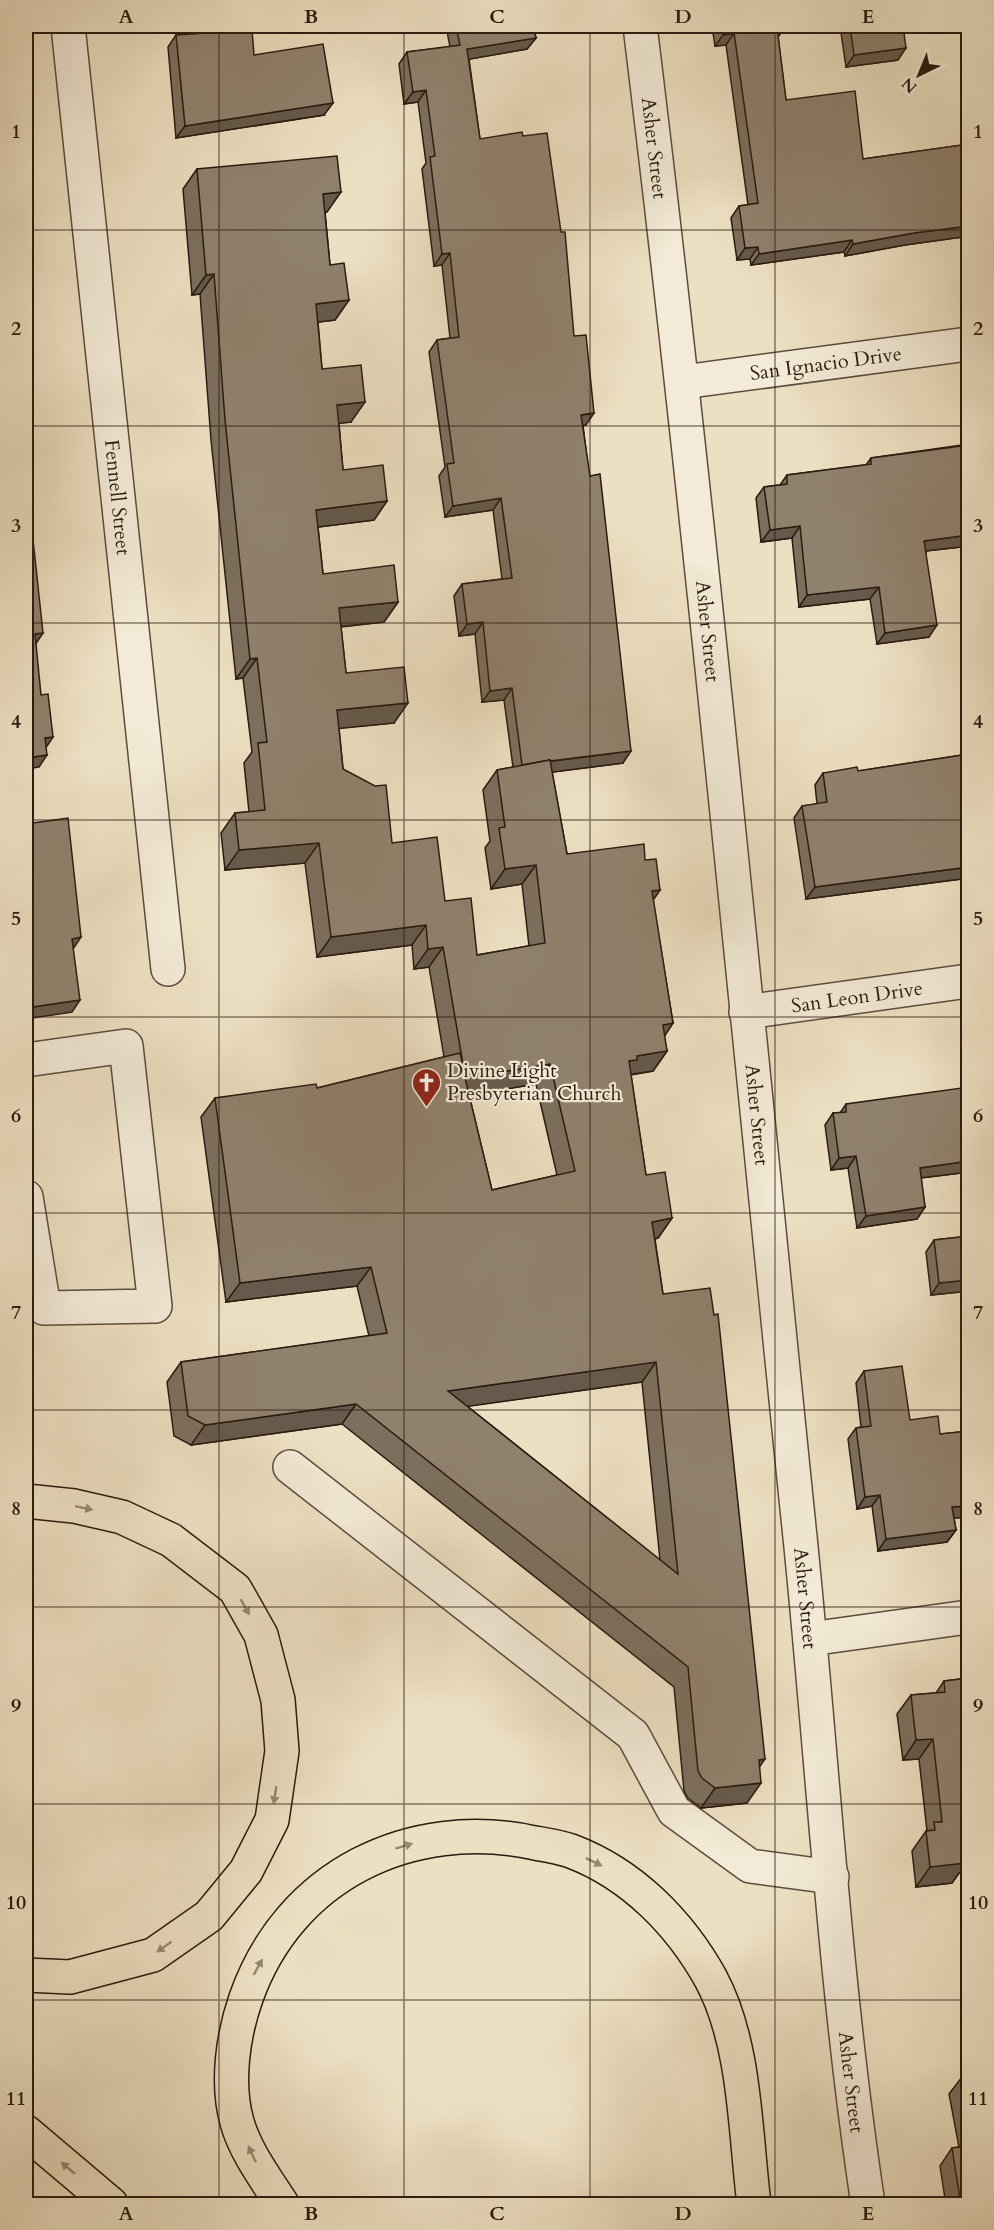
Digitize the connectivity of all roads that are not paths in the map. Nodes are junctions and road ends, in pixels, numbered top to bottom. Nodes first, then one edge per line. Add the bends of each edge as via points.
1 (68, 26) edge
2 (640, 26) edge
3 (969, 344) edge
4 (683, 382) junction
5 (168, 969) dead end
6 (969, 981) edge
7 (746, 1012) junction
8 (26, 1060) edge
9 (26, 1197) edge
10 (290, 1467) dead end
11 (26, 1501) edge
12 (969, 1617) edge
13 (810, 1639) junction
14 (832, 1877) junction
15 (26, 1975) edge
16 (26, 2132) edge
17 (111, 2205) edge
18 (282, 2205) edge
19 (754, 2205) edge
20 (868, 2205) edge

1 - 5 street, Fennell Street
2 - 4 street, Asher Street
3 - 4 street, San Ignacio Drive
4 - 7 street, Asher Street
6 - 7 street, San Leon Drive
7 - 13 street, Asher Street
8 - 9 street via 126,1046 155,1306 44,1308
10 - 14 street via 633,1735 674,1811 750,1866
11 -> 15 highway via 122,1517 171,1540 235,1589 261,1635 278,1700 282,1751 272,1820 246,1871 209,1916 153,1955 70,1977
12 - 13 street
13 - 14 street, Asher Street
14 - 20 street, Asher Street via 854,2111
17 -> 16 highway
18 -> 19 highway via 237,2121 231,2067 237,2024 254,1975 278,1934 306,1902 339,1875 371,1857 408,1844 458,1835 513,1838 570,1850 609,1869 647,1896 683,1935 711,1980 728,2019 737,2060

